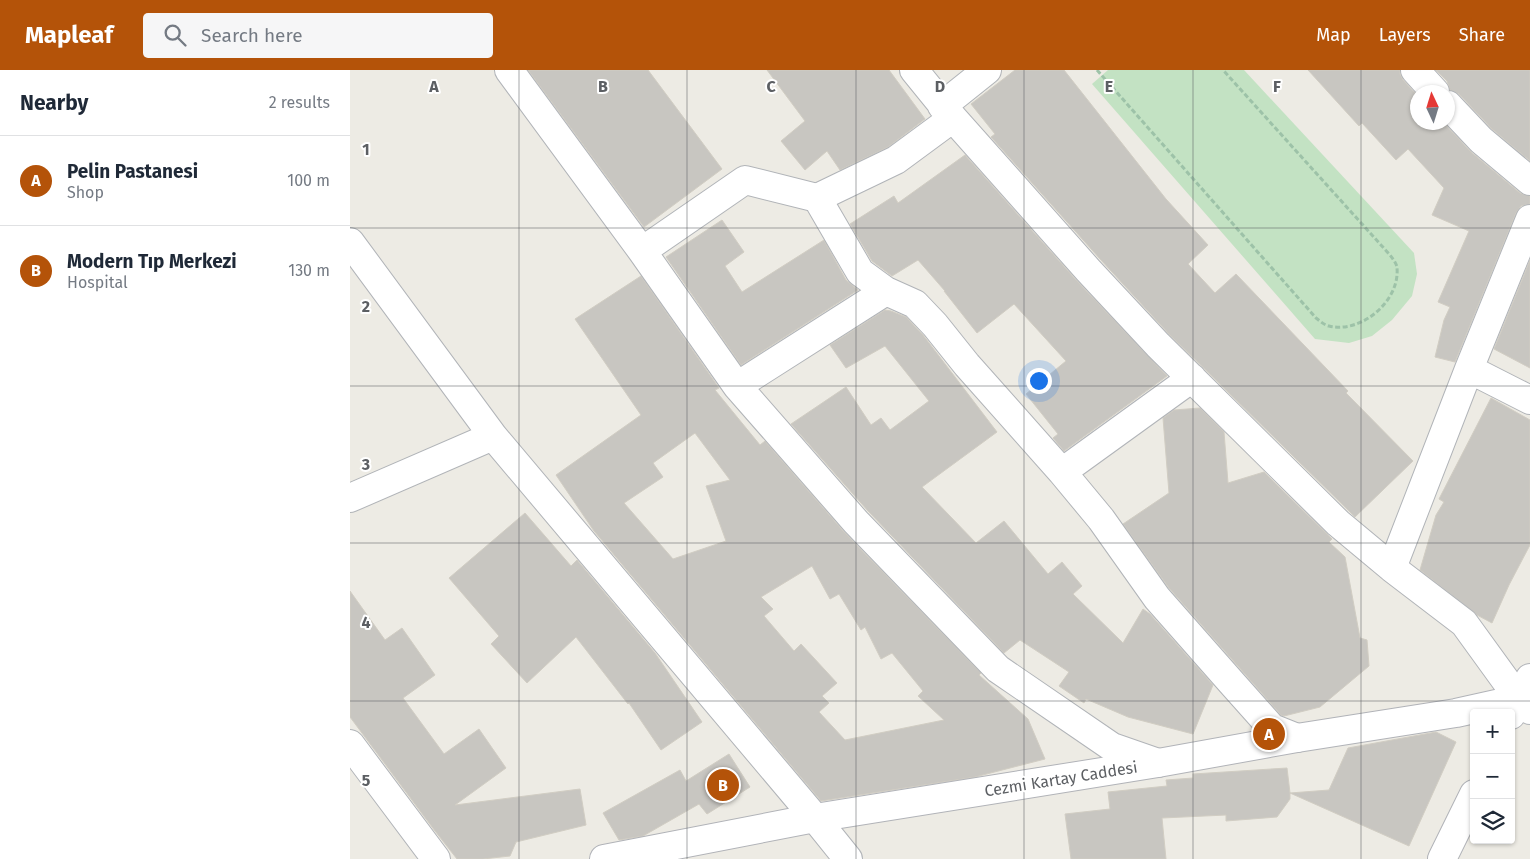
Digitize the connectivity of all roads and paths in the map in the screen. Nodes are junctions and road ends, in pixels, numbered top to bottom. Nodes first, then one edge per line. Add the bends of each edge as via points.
1 (509, 70) edge
2 (914, 70) edge
3 (987, 70) edge
4 (1097, 70) edge
5 (1223, 70) edge
6 (1415, 70) edge
7 (1429, 85) edge
8 (948, 112) junction
9 (1455, 113) edge
10 (1530, 181) edge
11 (817, 198) junction
12 (1530, 219) edge
13 (350, 242) edge
14 (642, 251) junction
15 (886, 291) junction
16 (1469, 370) junction
17 (1192, 378) junction
18 (737, 386) junction
19 (1530, 400) edge
20 (493, 436) junction
21 (1062, 472) junction
22 (350, 498) edge
23 (1392, 568) junction
24 (1523, 700) edge
25 (1297, 738) junction
26 (350, 744) edge
27 (1158, 764) junction
28 (1472, 799) edge
29 (815, 818) junction
30 (436, 859) edge
31 (604, 859) edge
32 (848, 859) edge
33 (1442, 859) edge

1 - 14 street
2 - 8 street
3 - 8 street
4 - 5 path via 1316,318 1327,326 1338,327 1370,318 1382,307 1396,281 1397,267 1390,255
6 - 7 street
8 - 11 street via 896,160
8 - 17 street via 1113,297
9 - 10 street
11 - 14 street via 745,180
11 - 15 street via 860,272
12 - 16 street
13 - 20 street
14 - 18 street
15 - 18 street
15 - 21 street via 915,304
16 - 19 street
16 - 23 street
17 - 21 street
17 - 23 street via 1338,523
18 - 27 street via 856,522 998,668 1112,747
20 - 22 street
20 - 29 street
21 - 25 street via 1101,519 1157,598 1231,682 1272,728
23 - 24 street via 1464,623
24 - 25 street, Cezmi Kartay Caddesi
25 - 27 street, Cezmi Kartay Caddesi
26 - 30 street
27 - 29 street, Cezmi Kartay Caddesi
28 - 33 street
29 - 31 street, Cezmi Kartay Caddesi
29 - 32 street

